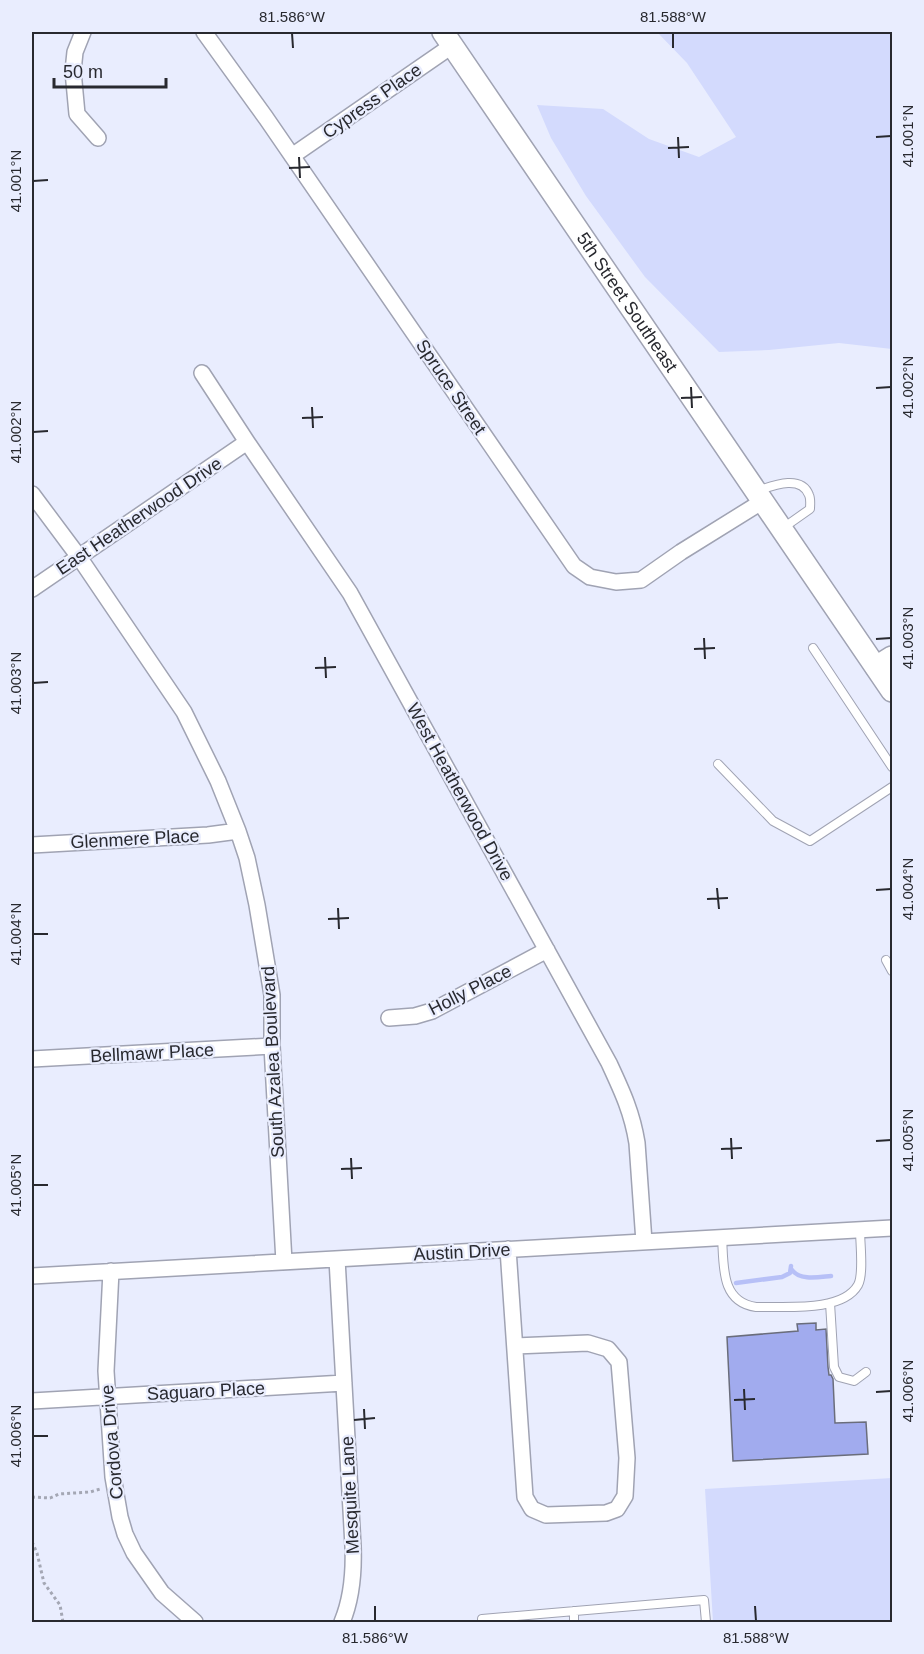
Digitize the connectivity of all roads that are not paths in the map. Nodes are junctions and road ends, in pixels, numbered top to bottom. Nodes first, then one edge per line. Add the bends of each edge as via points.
1 (83, 32) edge
2 (204, 32) edge
3 (448, 38) edge
4 (98, 138) dead end
5 (292, 156) junction
6 (202, 373) dead end
7 (247, 442) junction
8 (32, 494) edge
9 (759, 496) junction
10 (782, 528) junction
11 (79, 557) junction
12 (32, 589) edge
13 (813, 648) dead end
14 (884, 662) edge
15 (892, 691) edge
16 (718, 764) dead end
17 (892, 767) edge
18 (892, 787) edge
19 (238, 831) junction
20 (32, 845) edge
21 (547, 950) junction
22 (886, 960) dead end
23 (892, 970) edge
24 (389, 1018) dead end
25 (272, 1046) junction
26 (32, 1059) edge
27 (892, 1228) edge
28 (860, 1230) junction
29 (722, 1237) junction
30 (644, 1242) junction
31 (508, 1249) junction
32 (337, 1259) junction
33 (284, 1262) junction
34 (111, 1271) junction
35 (32, 1276) edge
36 (830, 1303) junction
37 (514, 1346) junction
38 (866, 1372) dead end
39 (344, 1383) junction
40 (108, 1396) junction
41 (32, 1401) edge
42 (574, 1611) junction
43 (195, 1623) edge
44 (342, 1623) edge
45 (482, 1623) edge
46 (574, 1623) edge
47 (706, 1623) edge

1 - 4 street via 73,71 77,114
2 - 5 street, Spruce Street
3 - 5 street, Cypress Place
3 - 9 main road, 5th Street Southeast
5 - 9 street, Spruce Street via 574,566 590,577 616,582 641,580
6 - 7 street, West Heatherwood Drive
7 - 11 street, East Heatherwood Drive
7 - 21 street, West Heatherwood Drive via 350,593
8 - 11 street, South Azalea Boulevard
9 - 10 main road, 5th Street Southeast
9 - 10 lane via 778,483 803,487 810,496 810,509
10 - 14 main road, 5th Street Southeast
11 - 12 street, East Heatherwood Drive
11 - 19 street, South Azalea Boulevard via 184,712
13 - 17 lane
14 - 15 main road, 5th Street Southeast
16 - 18 lane via 773,821 810,841
19 - 20 street, Glenmere Place
19 - 25 street, South Azalea Boulevard via 258,905 266,955 272,995
21 - 24 street, Holly Place via 432,1011
21 - 30 street, West Heatherwood Drive via 630,1109 637,1143
22 - 23 lane
25 - 26 street, Bellmawr Place
25 - 33 street, South Azalea Boulevard
27 - 28 street, Austin Drive
28 - 29 street, Austin Drive
28 - 36 lane via 858,1285
29 - 30 street, Austin Drive
29 - 36 lane via 725,1283 732,1294 749,1306
30 - 31 street, Austin Drive
31 - 32 street, Austin Drive
31 - 37 street
32 - 33 street, Austin Drive
32 - 39 street, Mesquite Lane
33 - 34 street, Austin Drive
34 - 35 street, Austin Drive
34 - 40 street, Cordova Drive
36 - 38 lane via 834,1367 839,1377 854,1381
37 - 37 street via 525,1497 532,1509 546,1515 606,1513 617,1509 625,1496 627,1458 619,1362 608,1349 588,1343
39 - 40 street, Saguaro Place
39 - 44 street, Mesquite Lane via 354,1564
40 - 41 street, Saguaro Place
40 - 43 street, Cordova Drive via 112,1477 125,1534 162,1593
42 - 45 lane
42 - 46 lane
42 - 47 lane via 704,1600

